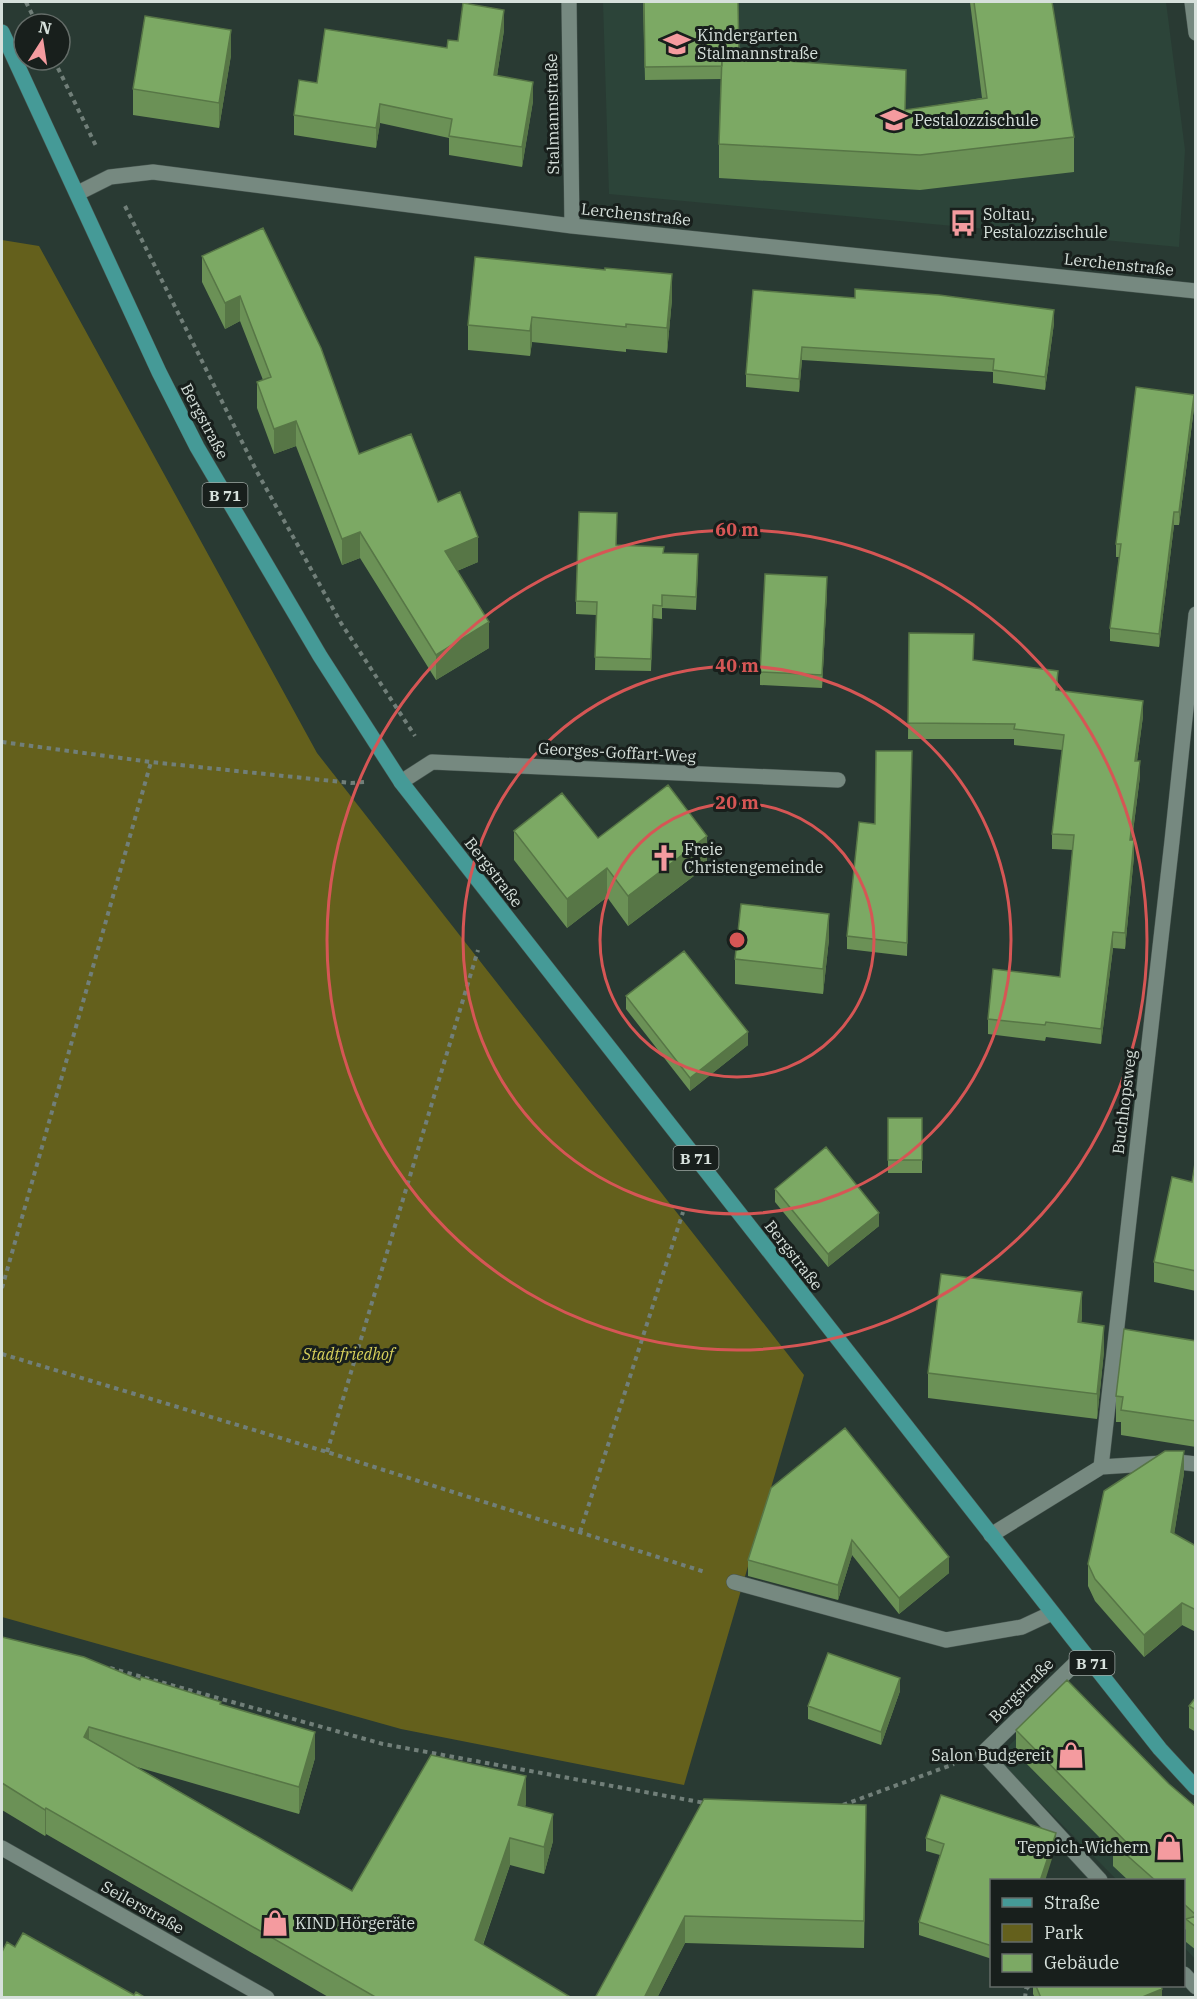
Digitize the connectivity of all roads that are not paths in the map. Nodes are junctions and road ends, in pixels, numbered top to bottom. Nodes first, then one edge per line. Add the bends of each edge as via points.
1 (569, 2) edge
2 (1192, 2) edge
3 (2, 32) edge
4 (1196, 33) edge
5 (78, 193) junction
6 (572, 226) junction
7 (1196, 291) edge
8 (1196, 614) edge
9 (838, 780) dead end
10 (401, 782) junction
11 (1196, 1464) edge
12 (1101, 1467) junction
13 (991, 1535) junction
14 (734, 1582) road end
15 (1052, 1613) junction
16 (1084, 1654) junction
17 (1196, 1788) edge
18 (2, 1848) edge
19 (1098, 1879) edge
20 (1185, 1975) edge
21 (1196, 1987) edge
22 (267, 1998) edge

1 - 6 street, Stalmannstraße
2 - 4 street
3 - 5 main road, Bergstraße / B 71
5 - 6 street, Lerchenstraße via 110,177 153,172
5 - 10 main road, Bergstraße / B 71 via 197,447 320,656
6 - 7 street, Lerchenstraße
8 - 12 street, Buchhopsweg
9 - 10 street, Georges-Goffart-Weg via 432,762
10 - 13 main road, Bergstraße / B 71
11 - 12 street
12 - 13 street
13 - 15 main road, Bergstraße / B 71
14 - 15 street via 946,1640 1022,1627
15 - 16 main road, Bergstraße / B 71
16 - 17 main road, Bergstraße / B 71
16 - 19 street, Bergstraße via 983,1753
18 - 22 street, Seilerstraße
20 - 21 street

